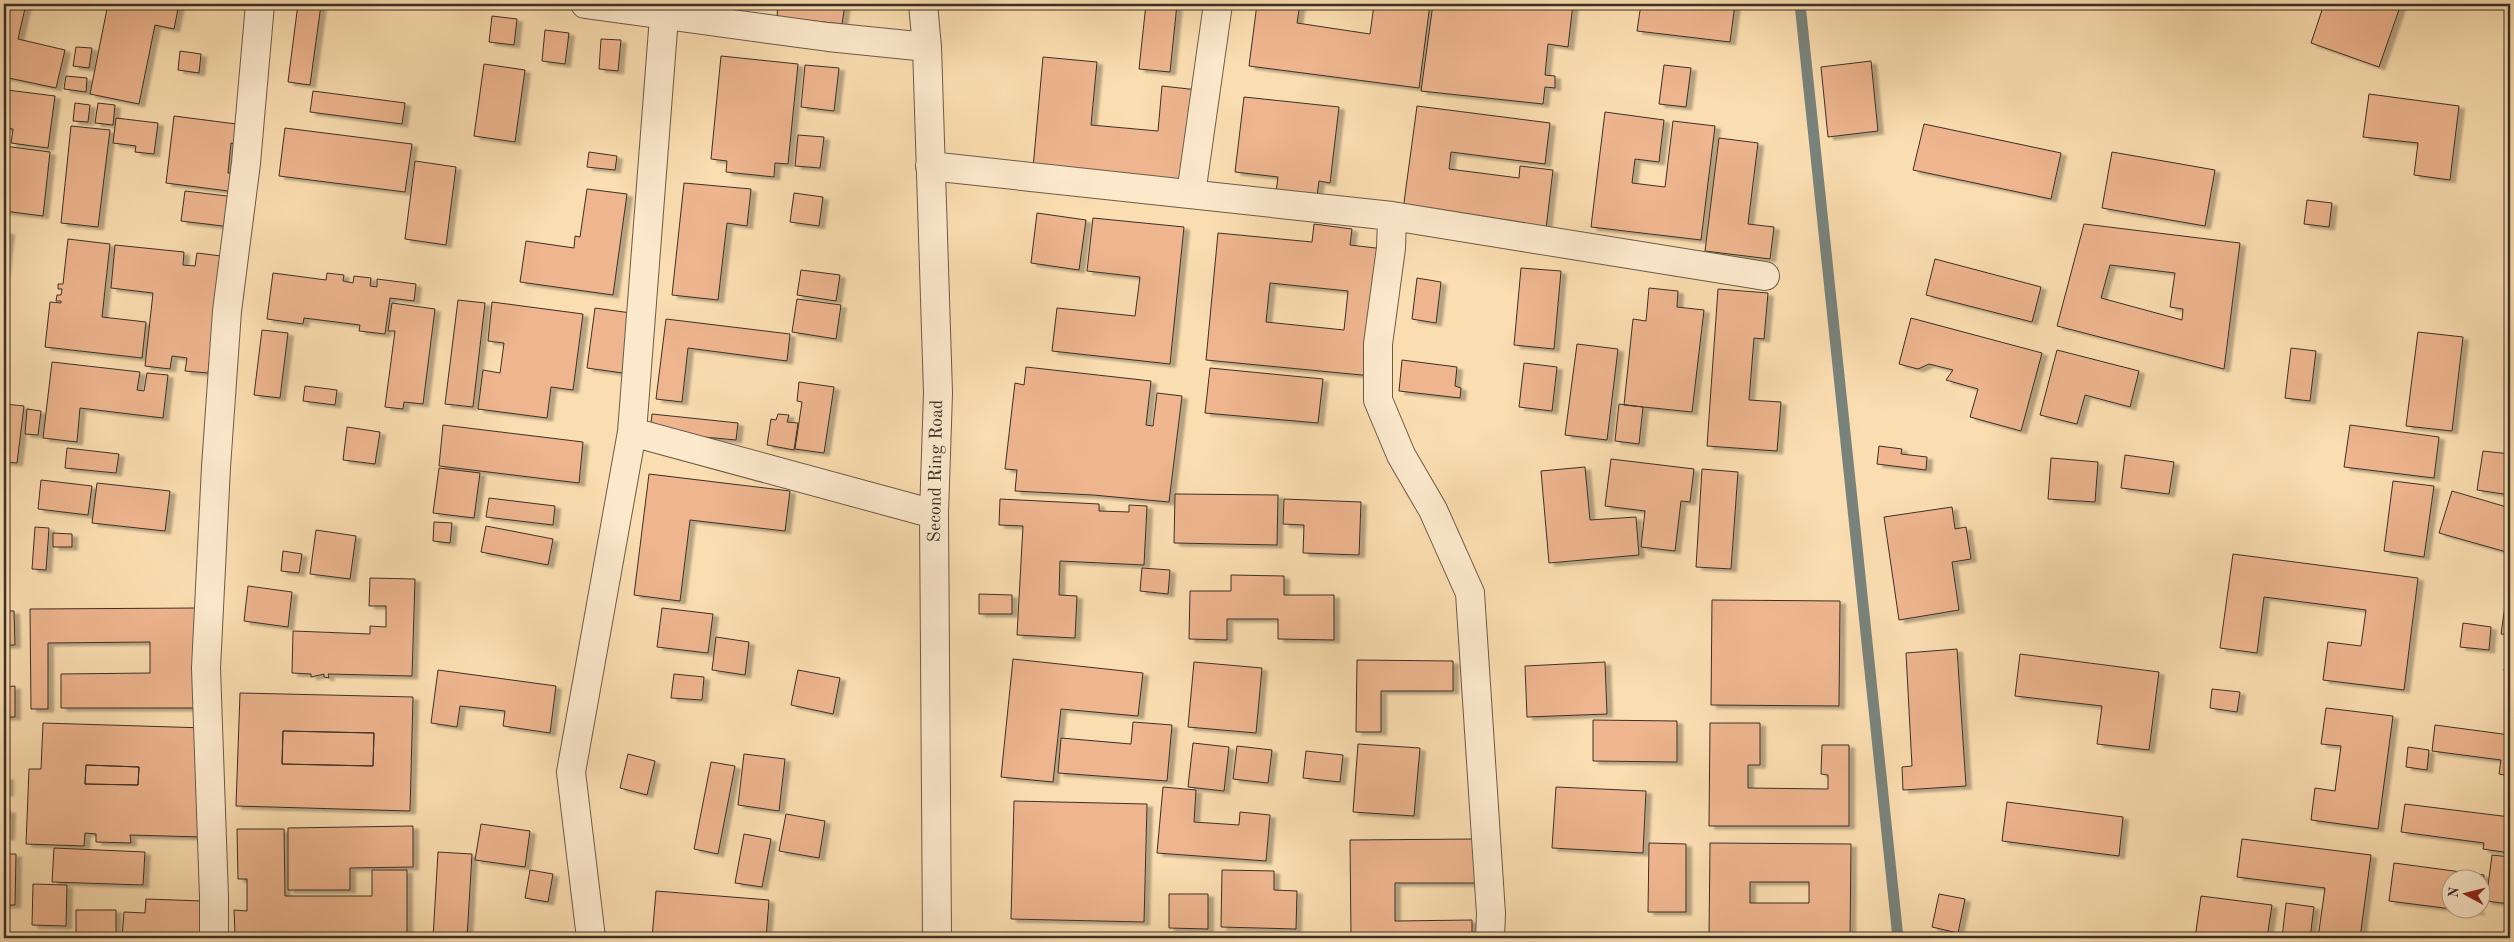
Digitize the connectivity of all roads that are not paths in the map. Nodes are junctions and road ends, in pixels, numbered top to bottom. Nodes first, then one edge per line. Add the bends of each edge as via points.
1 (260, 4) edge
2 (585, 4) edge
3 (923, 4) edge
4 (1218, 4) edge
5 (664, 9) edge
6 (927, 48) junction
7 (930, 166) junction
8 (1191, 194) junction
9 (1392, 216) junction
10 (1765, 276) dead end
11 (632, 432) junction
12 (934, 514) junction
13 (214, 938) edge
14 (591, 938) edge
15 (937, 938) edge
16 (1490, 938) edge

1 - 13 street via 246,163 227,311 215,477 206,668
2 - 5 street
3 - 6 street, Second Ring Road
4 - 8 street
5 - 6 street via 828,37
5 - 11 street
6 - 7 street, Second Ring Road
7 - 8 street
7 - 12 street, Second Ring Road via 938,393
8 - 9 street
9 - 10 street
9 - 16 street via 1378,344 1378,400 1402,455 1434,510 1470,593
11 - 12 street
11 - 14 street via 571,772
12 - 15 street, Second Ring Road

